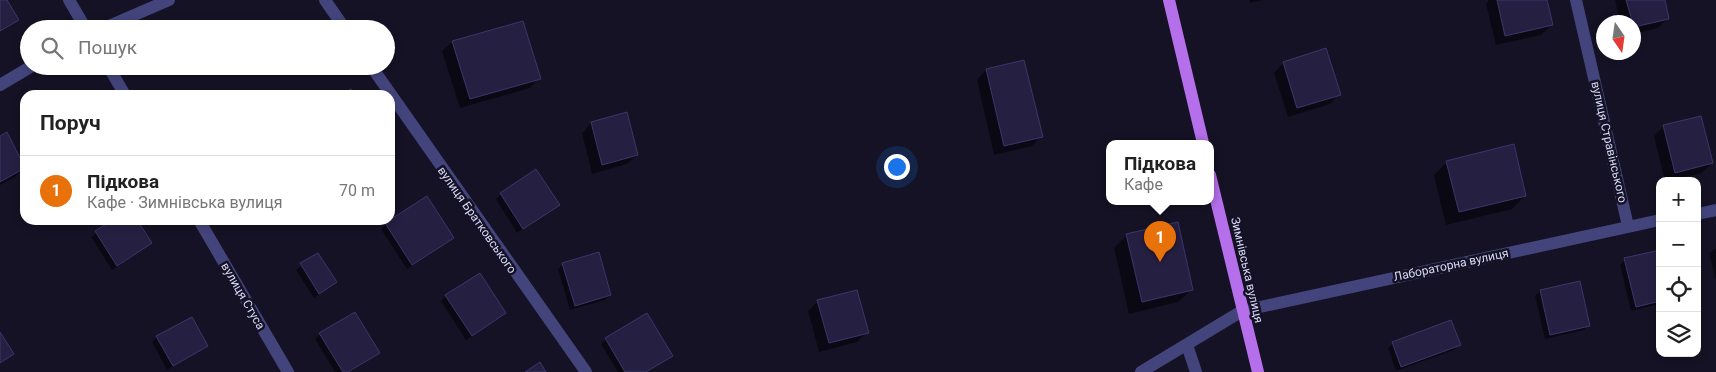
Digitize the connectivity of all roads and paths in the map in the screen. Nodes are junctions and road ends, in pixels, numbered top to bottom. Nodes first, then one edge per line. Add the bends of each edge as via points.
1 (69, 0) edge
2 (169, 0) edge
3 (325, 0) edge
4 (1169, 0) edge
5 (1576, 0) edge
6 (81, 20) edge
7 (123, 20) edge
8 (339, 20) edge
9 (20, 73) edge
10 (113, 75) edge
11 (377, 75) edge
12 (0, 85) edge
13 (122, 90) edge
14 (388, 90) edge
15 (395, 100) edge
16 (1201, 140) edge
17 (1214, 192) edge
18 (1716, 210) edge
19 (1701, 213) edge
20 (1656, 221) edge
21 (202, 225) edge
22 (1628, 226) junction
23 (1242, 311) junction
24 (1187, 345) junction
25 (288, 372) edge
26 (586, 372) edge
27 (1141, 372) edge
28 (1196, 372) edge
29 (1258, 372) edge

1 - 6 street
2 - 7 street
3 - 8 street
4 - 16 main road
5 - 22 street, вулиця Стравінського
9 - 12 street
10 - 13 street
11 - 14 street, вулиця Братковського
15 - 26 street, вулиця Братковського
17 - 23 main road, Зимнівська вулиця
18 - 19 street
20 - 22 street, Лабораторна вулиця
21 - 25 street, вулиця Стуса
22 - 23 street, Лабораторна вулиця
23 - 24 street, Лабораторна вулиця
23 - 29 main road, Зимнівська вулиця
24 - 27 street, Лабораторна вулиця
24 - 28 street

